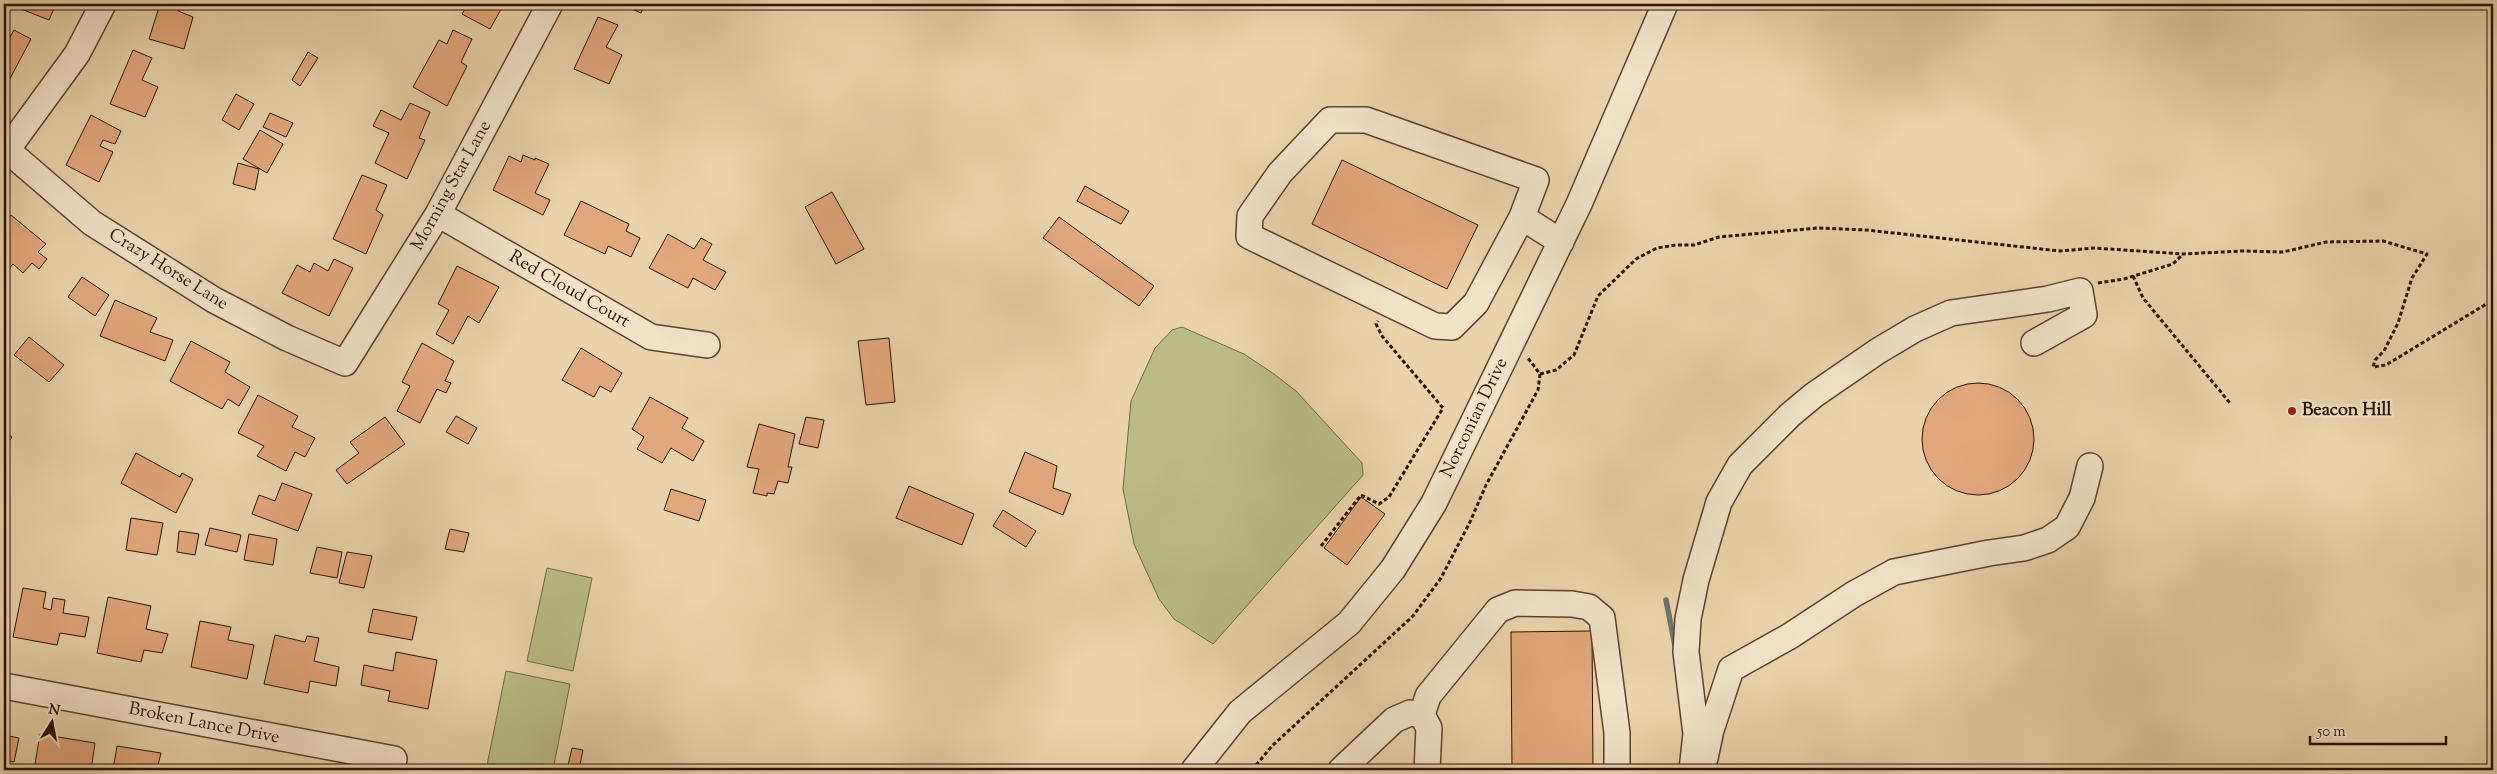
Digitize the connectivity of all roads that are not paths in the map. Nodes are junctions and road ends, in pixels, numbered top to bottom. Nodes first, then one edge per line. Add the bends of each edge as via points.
1 (103, 4) edge
2 (550, 4) edge
3 (1665, 4) edge
4 (6, 152) edge
5 (438, 214) junction
6 (1522, 217) junction
7 (1561, 242) junction
8 (2034, 343) dead end
9 (707, 345) dead end
10 (345, 363) joint
11 (2090, 466) dead end
12 (4, 686) edge
13 (1422, 715) junction
14 (391, 770) edge
15 (1194, 770) edge
16 (1341, 770) edge
17 (1428, 770) edge
18 (1617, 770) edge
19 (1692, 770) edge
20 (1702, 770) edge

1 - 4 street via 77,54
2 - 5 street, Morning Star Lane
3 - 7 street, Norconian Drive
4 - 10 street, Crazy Horse Lane via 92,223 214,300 287,338
5 - 9 street, Red Cloud Court via 651,337
5 - 10 street, Morning Star Lane
6 - 6 street via 1536,180 1366,120 1330,120 1280,173 1250,216 1249,236 1435,326 1452,327 1476,303
6 - 7 street
7 - 15 street, Norconian Drive via 1434,503 1393,568 1349,623 1240,712
8 - 19 street via 2084,315 2080,291 2048,300 1951,313 1915,329 1878,350 1814,395 1740,465 1719,502 1688,619 1686,652 1696,734
11 - 20 street via 2082,498 2067,527 2048,540 2024,548 1894,572 1730,669
12 - 14 street, Broken Lance Drive via 394,760
13 - 16 street via 1410,713 1394,720
13 - 17 street via 1429,728
13 - 18 street via 1428,696 1498,610 1515,603 1589,607 1602,618 1617,733

